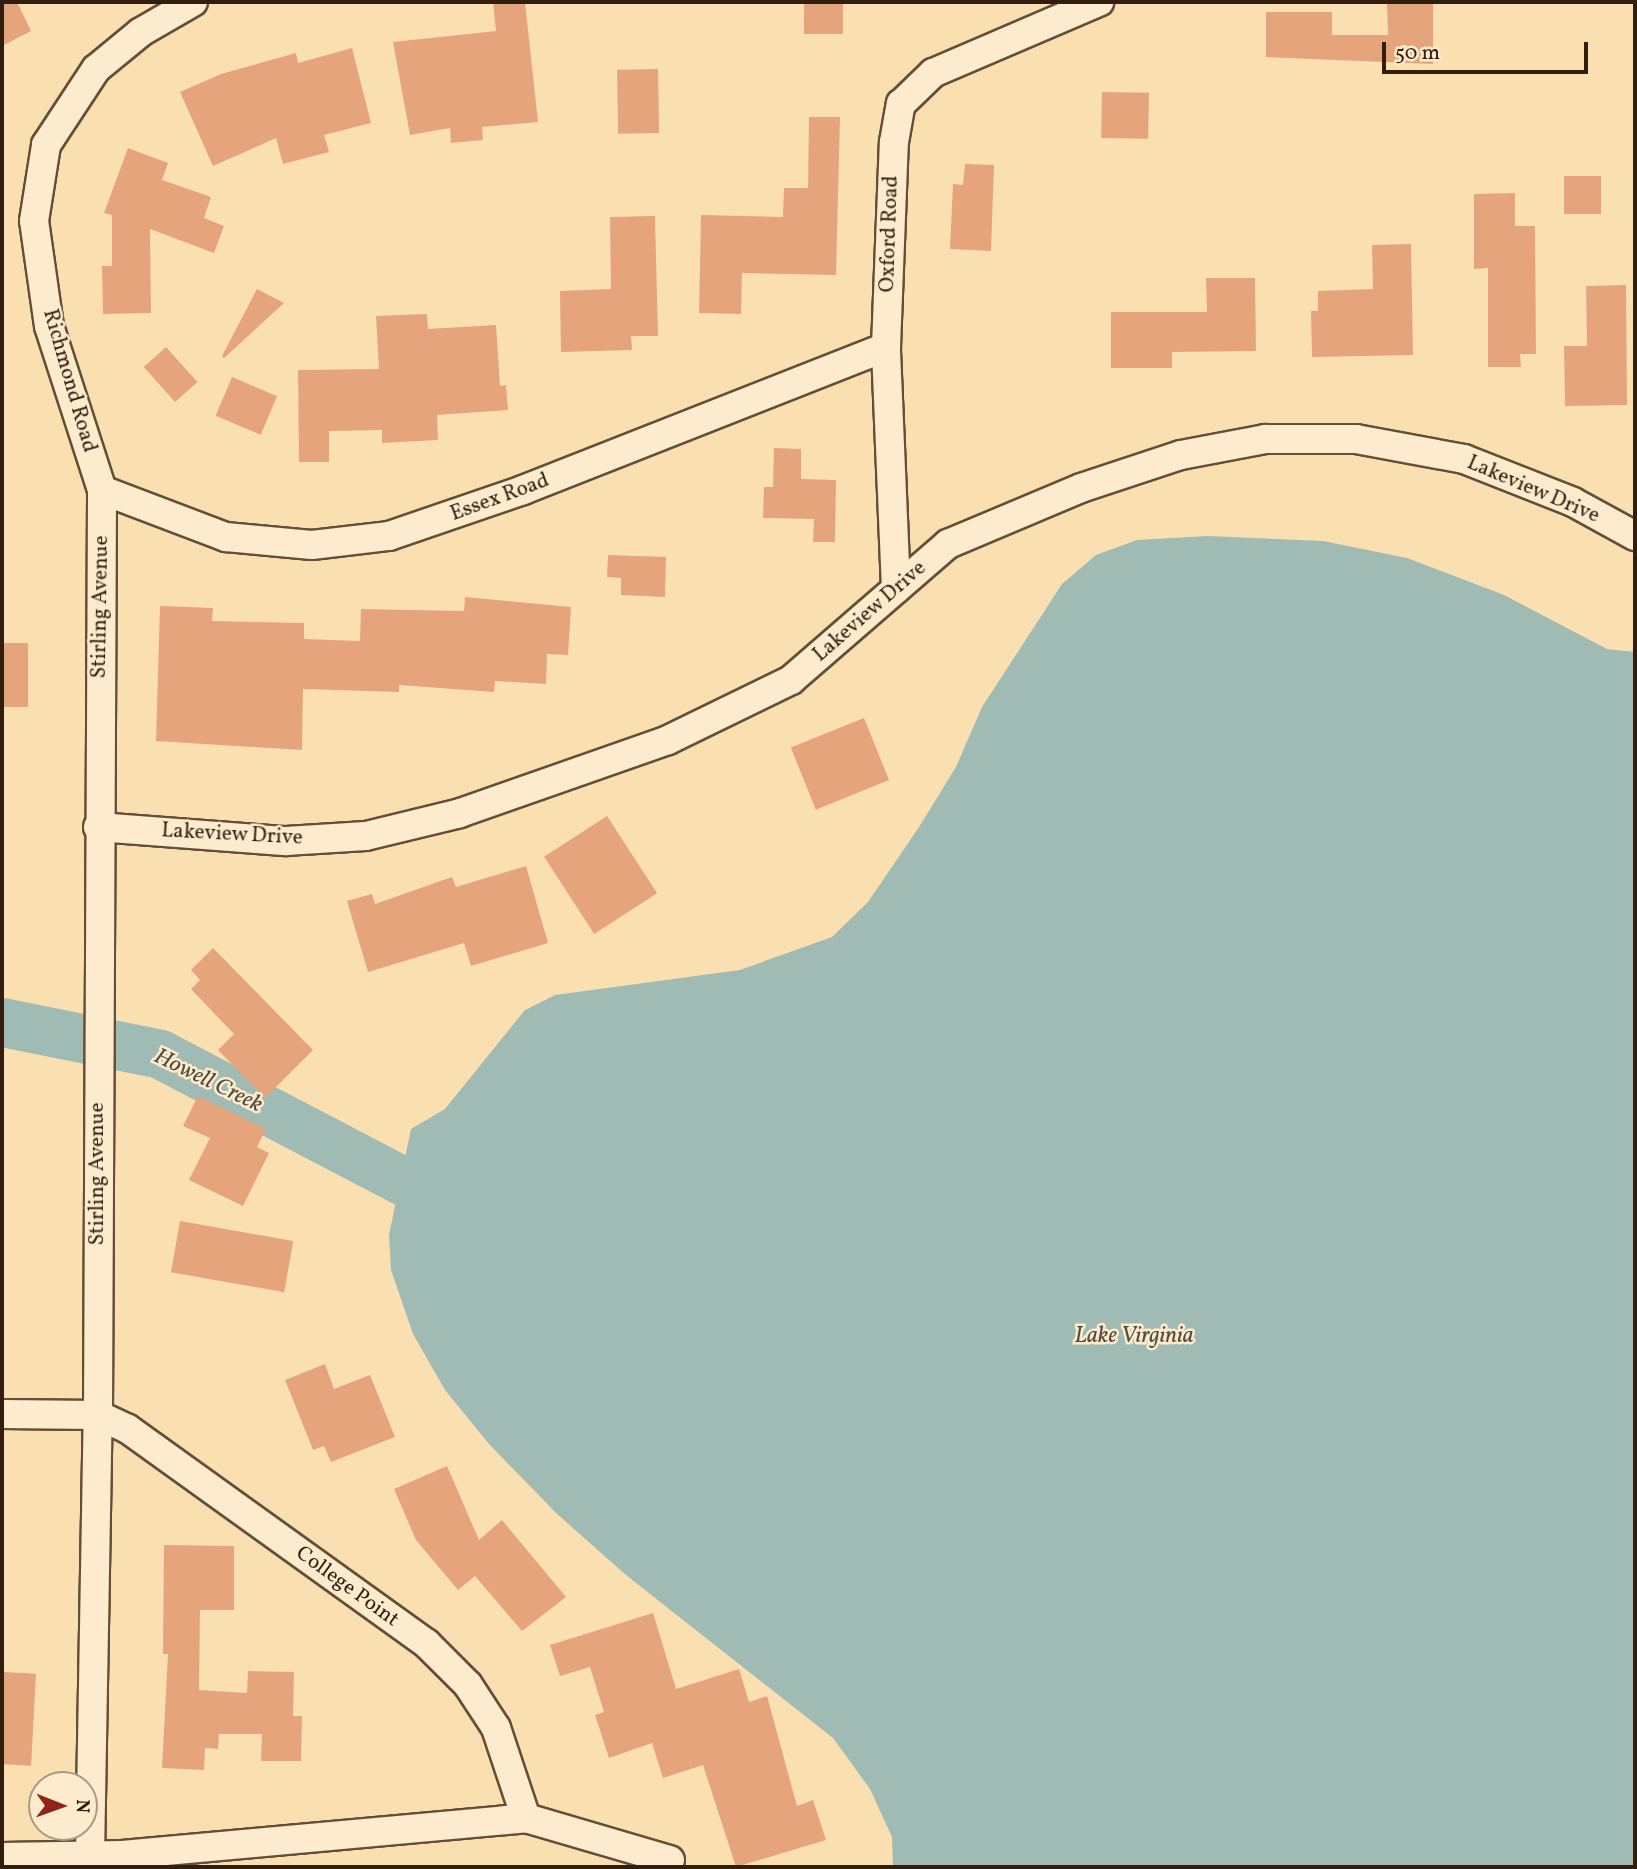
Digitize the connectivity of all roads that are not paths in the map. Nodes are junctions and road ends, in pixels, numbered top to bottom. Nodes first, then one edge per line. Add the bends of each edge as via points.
1 (193, 2) edge
2 (1098, 2) edge
3 (1044, 12) edge
4 (887, 348) junction
5 (102, 490) junction
6 (1635, 537) edge
7 (896, 589) junction
8 (98, 827) junction
9 (2, 1414) edge
10 (98, 1415) junction
11 (526, 1818) junction
12 (2, 1857) edge
13 (90, 1857) junction
14 (670, 1860) dead end

1 - 5 street, Richmond Road via 141,32 96,69 46,145 34,221 49,326
2 - 3 street, Oxford Road
3 - 4 street, Oxford Road via 933,74 901,104 894,142
4 - 5 street, Essex Road via 523,490 389,536 312,545 226,537
4 - 7 street, Oxford Road
5 - 8 street, Stirling Avenue
6 - 7 street, Lakeview Drive via 1573,502 1464,459 1356,439 1265,439 1181,455 1081,488 948,544
7 - 8 street, Lakeview Drive via 791,680 668,740 460,813 366,836 286,841
8 - 10 street, Stirling Avenue
9 - 10 street
10 - 11 street, College Point via 128,1429 426,1643 468,1685 496,1728
10 - 13 street, Stirling Avenue
11 - 13 street
11 - 14 street
12 - 13 street

